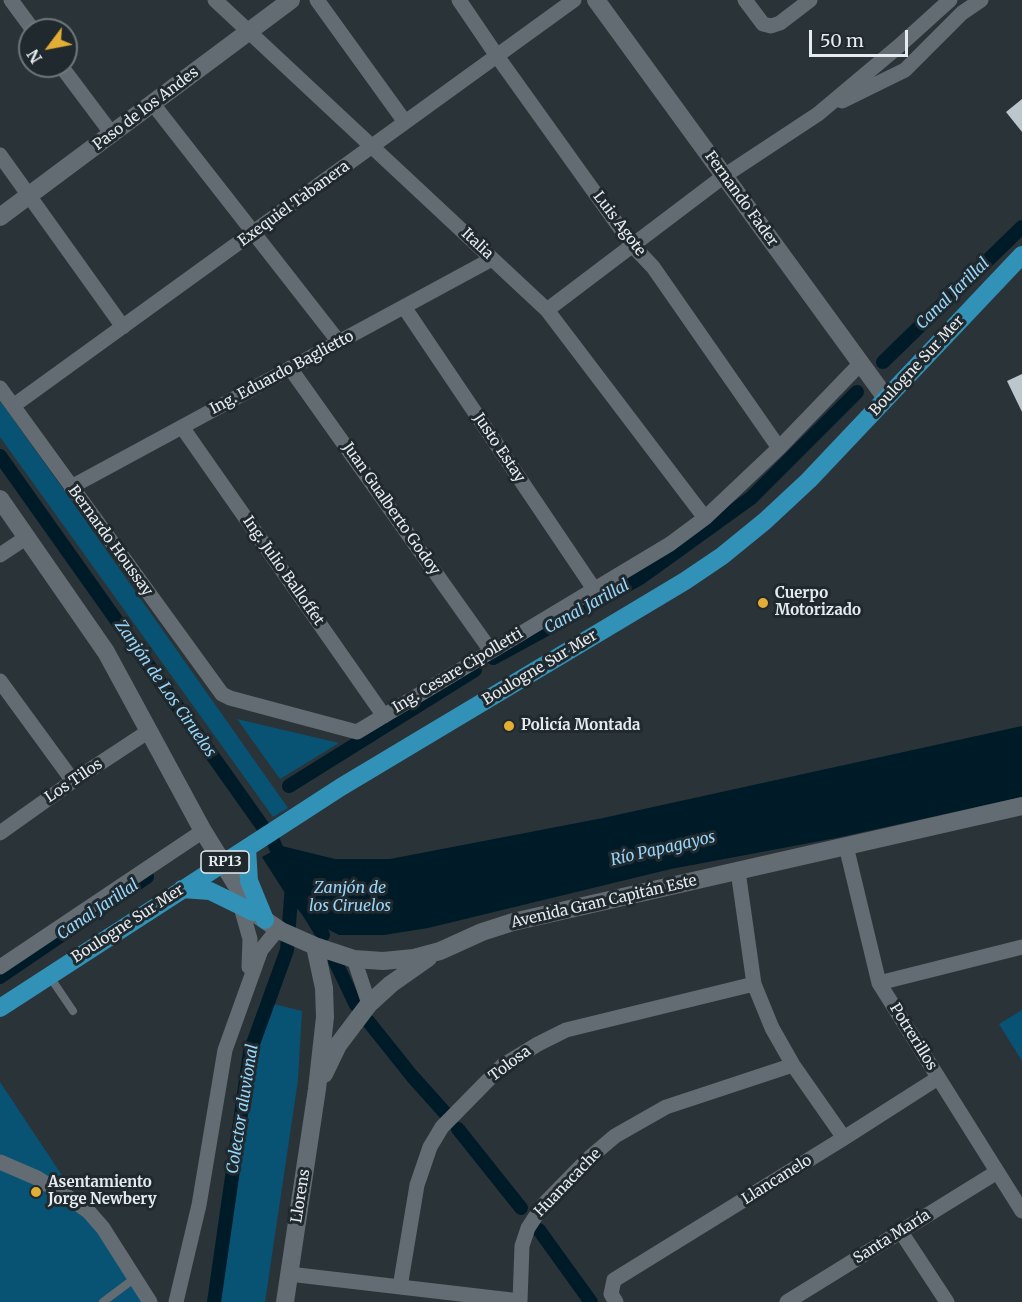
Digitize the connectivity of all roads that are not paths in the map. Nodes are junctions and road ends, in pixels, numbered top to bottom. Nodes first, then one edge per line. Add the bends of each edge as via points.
1 (11, 0) edge
2 (215, 0) edge
3 (291, 0) edge
4 (317, 0) edge
5 (459, 0) edge
6 (573, 0) edge
7 (596, 0) edge
8 (745, 0) edge
9 (810, 0) edge
10 (950, 0) edge
11 (981, 0) edge
12 (24, 18) edge
13 (249, 32) junction
14 (496, 56) junction
15 (70, 78) edge
16 (153, 104) junction
17 (818, 114) junction
18 (405, 122) junction
19 (112, 134) junction
20 (372, 147) junction
21 (0, 155) edge
22 (724, 176) junction
23 (29, 195) junction
24 (0, 217) edge
25 (254, 233) junction
26 (633, 246) junction
27 (1022, 255) edge
28 (492, 259) junction
29 (404, 307) junction
30 (548, 310) junction
31 (123, 327) junction
32 (339, 342) junction
33 (860, 364) junction
34 (291, 368) junction
35 (0, 388) edge
36 (886, 398) junction
37 (13, 406) junction
38 (182, 427) junction
39 (779, 448) junction
40 (71, 487) junction
41 (0, 499) edge
42 (705, 518) junction
43 (27, 537) junction
44 (0, 555) edge
45 (594, 590) junction
46 (491, 651) junction
47 (0, 681) edge
48 (222, 694) joint
49 (384, 716) junction
50 (149, 731) junction
51 (73, 781) junction
52 (1022, 806) edge
53 (202, 831) junction
54 (0, 833) edge
55 (846, 846) junction
56 (247, 848) junction
57 (222, 865) junction
58 (738, 871) junction
59 (182, 889) junction
60 (264, 920) junction
61 (310, 943) junction
62 (1022, 947) edge
63 (440, 951) junction
64 (354, 959) junction
65 (0, 967) edge
66 (49, 976) junction
67 (879, 983) junction
68 (754, 984) junction
69 (244, 993) junction
70 (369, 1004) junction
71 (0, 1008) edge
72 (73, 1011) dead end
73 (793, 1065) junction
74 (938, 1077) junction
75 (317, 1089) junction
76 (844, 1138) junction
77 (0, 1162) edge
78 (997, 1172) junction
79 (1022, 1211) edge
80 (901, 1232) junction
81 (289, 1274) junction
82 (135, 1278) junction
83 (400, 1287) junction
84 (520, 1301) edge
85 (103, 1302) edge
86 (150, 1302) edge
87 (176, 1302) edge
88 (285, 1302) edge
89 (616, 1302) edge
90 (787, 1302) edge
91 (946, 1302) edge

1 - 12 street
2 - 13 street, Italia
3 - 13 street, Paso de los Andes
4 - 18 street
5 - 14 street, Luis Agote
6 - 14 street, Exequiel Tabanera
7 - 22 street, Fernando Fader
8 - 9 street via 763,24 771,26
10 - 17 street
11 - 17 street via 962,13 905,70
13 - 16 street, Paso de los Andes
13 - 20 street, Italia
14 - 18 street, Exequiel Tabanera
14 - 26 street, Luis Agote
15 - 19 street
16 - 19 street, Paso de los Andes
16 - 25 street
17 - 22 street
18 - 20 street, Exequiel Tabanera
19 - 23 street, Paso de los Andes
20 - 25 street, Exequiel Tabanera
20 - 28 street, Italia
21 - 23 street
22 - 26 street
22 - 33 street, Fernando Fader
23 - 24 street, Paso de los Andes
23 - 31 street
25 - 31 street, Exequiel Tabanera
25 - 32 street
26 - 30 street
26 - 39 street, Luis Agote via 653,267
27 - 36 main road, Boulogne Sur Mer / RP13
28 - 29 street, Ing. Eduardo Baglietto
28 - 30 street, Italia
29 - 32 street, Ing. Eduardo Baglietto
29 - 45 street, Justo Estay
30 - 42 street, Italia
31 - 37 street, Exequiel Tabanera
32 - 34 street, Ing. Eduardo Baglietto
33 - 36 street, Fernando Fader
33 - 39 street, Ing. Cesare Cipolletti
34 - 38 street, Ing. Eduardo Baglietto
34 - 46 street, Juan Gualberto Godoy
35 - 37 street, Bernardo Houssay
36 - 56 main road, Boulogne Sur Mer / RP13 via 790,499 704,569
37 - 40 street, Bernardo Houssay
38 - 40 street, Ing. Eduardo Baglietto
38 - 49 street, Ing. Julio Balloffet
39 - 42 street, Ing. Cesare Cipolletti
40 - 48 street, Bernardo Houssay
41 - 43 street
42 - 45 street, Ing. Cesare Cipolletti
43 - 44 street
43 - 50 street via 100,642
45 - 46 street, Ing. Cesare Cipolletti
46 - 49 street, Ing. Cesare Cipolletti
47 - 51 street
48 - 49 street, Ing. Cesare Cipolletti via 357,732
50 - 51 street, Los Tilos
50 - 53 street
51 - 54 street, Los Tilos
52 - 55 street, Avenida Gran Capitán Este
53 - 57 street
53 - 65 street
55 - 58 street, Avenida Gran Capitán Este
55 - 67 street, Potrerillos
56 - 57 main road, Boulogne Sur Mer / RP13
56 - 60 main road via 249,881
57 - 59 main road, Boulogne Sur Mer / RP13
57 - 60 street
58 - 63 street, Avenida Gran Capitán Este via 513,922
58 - 68 street
59 - 60 main road via 210,891
59 - 66 main road, Boulogne Sur Mer / RP13
60 - 61 street, Avenida Gran Capitán Este
60 - 69 street via 261,950
60 - 69 street via 250,939
61 - 64 street, Avenida Gran Capitán Este
61 - 75 street, Llorens via 324,988 326,1017
62 - 67 street
63 - 64 street, Avenida Gran Capitán Este via 399,960
63 - 70 street, Llorens
64 - 70 street
66 - 71 main road, Boulogne Sur Mer / RP13
66 - 72 lane
67 - 74 street, Potrerillos
68 - 73 street
68 - 83 street, Tolosa via 566,1030 502,1066 442,1127 430,1147 417,1185
69 - 87 street via 225,1050 199,1205
70 - 75 street, Llorens via 338,1045
73 - 76 street
73 - 84 street, Huanacache via 666,1107 615,1136 588,1159 543,1205 528,1228 522,1246
74 - 76 street, Llancanelo
74 - 78 street, Potrerillos
75 - 81 street, Llorens
76 - 89 street, Llancanelo via 614,1280 611,1294
77 - 82 street via 37,1178 89,1212
78 - 79 street, Potrerillos
78 - 80 street, Santa María
80 - 90 street, Santa María
80 - 91 street
81 - 83 street, Huanacache
81 - 88 street, Llorens
82 - 85 lane
82 - 86 street
83 - 84 street, Huanacache

